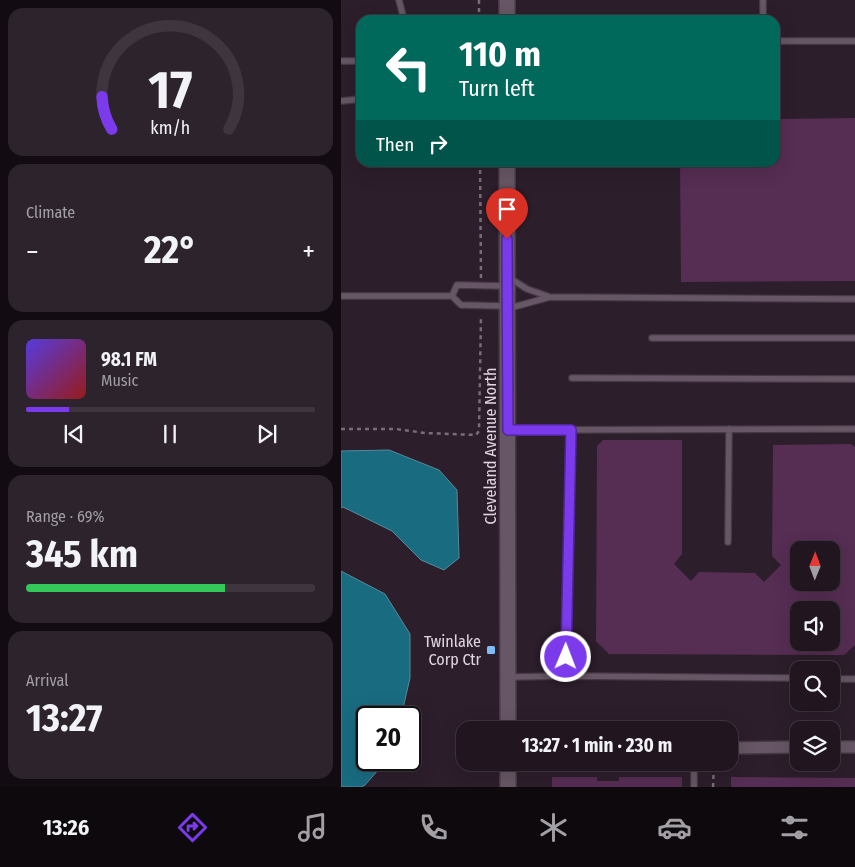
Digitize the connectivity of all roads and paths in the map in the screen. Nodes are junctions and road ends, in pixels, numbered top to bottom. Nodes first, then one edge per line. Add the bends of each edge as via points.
1 (399, 0) edge
2 (479, 0) edge
3 (507, 0) edge
4 (763, 0) edge
5 (404, 15) edge
6 (479, 15) edge
7 (507, 15) edge
8 (763, 15) edge
9 (780, 41) edge
10 (855, 41) edge
11 (341, 60) edge
12 (356, 60) edge
13 (356, 100) edge
14 (341, 101) edge
15 (480, 167) edge
16 (507, 167) edge
17 (507, 282) junction
18 (481, 286) junction
19 (341, 296) edge
20 (452, 296) junction
21 (550, 297) junction
22 (855, 298) edge
23 (481, 305) junction
24 (507, 308) junction
25 (653, 338) dead end
26 (855, 338) edge
27 (572, 378) dead end
28 (855, 379) edge
29 (341, 429) edge
30 (729, 429) junction
31 (855, 429) edge
32 (508, 430) junction
33 (571, 430) junction
34 (728, 542) dead end
35 (566, 676) junction
36 (508, 677) junction
37 (790, 678) edge
38 (840, 679) edge
39 (855, 679) edge
40 (508, 721) edge
41 (790, 747) edge
42 (840, 747) edge
43 (855, 747) edge
44 (738, 748) edge
45 (508, 771) edge
46 (694, 771) edge
47 (714, 771) edge
48 (508, 787) edge
49 (694, 787) edge
50 (713, 787) edge

1 - 5 lane
2 - 6 path
3 - 7 street
4 - 8 lane
9 - 10 lane
11 - 12 lane
13 - 14 lane
15 - 18 path
16 - 17 street, Cleveland Avenue North
17 - 18 lane
17 - 21 lane
17 - 24 street, Cleveland Avenue North
18 - 20 lane via 457,285
19 - 20 lane
20 - 23 lane via 461,305
21 - 22 lane
21 - 24 lane
23 - 24 lane
23 - 29 path via 479,431 476,435
24 - 32 street, Cleveland Avenue North
25 - 26 lane
27 - 28 lane
30 - 31 lane
30 - 33 lane
30 - 34 lane
32 - 33 lane
32 - 36 street, Cleveland Avenue North
33 - 35 lane
35 - 36 lane
35 - 37 lane
36 - 40 street, Cleveland Avenue North
38 - 39 lane
41 - 44 street
42 - 43 street
45 - 48 street
46 - 49 lane
47 - 50 path

